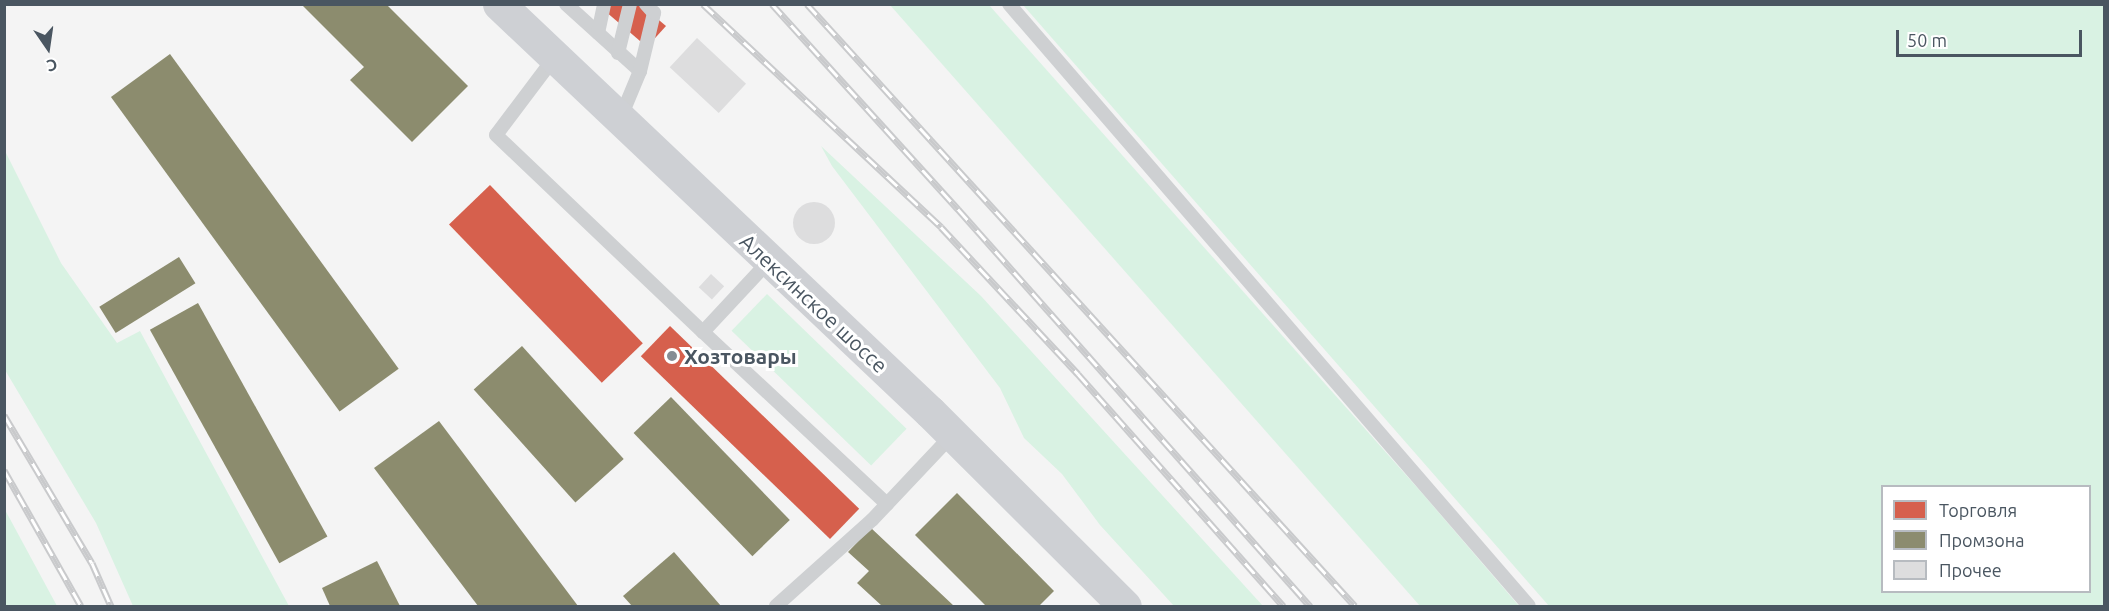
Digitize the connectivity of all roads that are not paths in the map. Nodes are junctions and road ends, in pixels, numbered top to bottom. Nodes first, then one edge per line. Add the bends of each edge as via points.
1 (499, 4) edge
2 (566, 4) edge
3 (604, 4) edge
4 (630, 4) edge
5 (645, 4) edge
6 (1009, 4) edge
7 (598, 33) junction
8 (618, 53) junction
9 (554, 58) junction
10 (640, 71) junction
11 (619, 121) junction
12 (769, 261) junction
13 (703, 332) junction
14 (952, 435) junction
15 (887, 504) junction
16 (776, 606) edge
17 (1125, 606) edge
18 (1529, 606) edge

1 - 9 main road, Алексинское шоссе
2 - 7 lane
3 - 7 lane
4 - 8 lane
5 - 10 lane via 654,13
6 - 18 lane
7 - 8 lane
8 - 10 lane
9 - 11 main road, Алексинское шоссе
9 - 13 lane via 496,135
10 - 11 lane
11 - 12 main road, Алексинское шоссе
12 - 13 lane
12 - 14 main road, Алексинское шоссе
13 - 15 lane
14 - 15 lane
14 - 17 main road, Алексинское шоссе
15 - 16 lane

